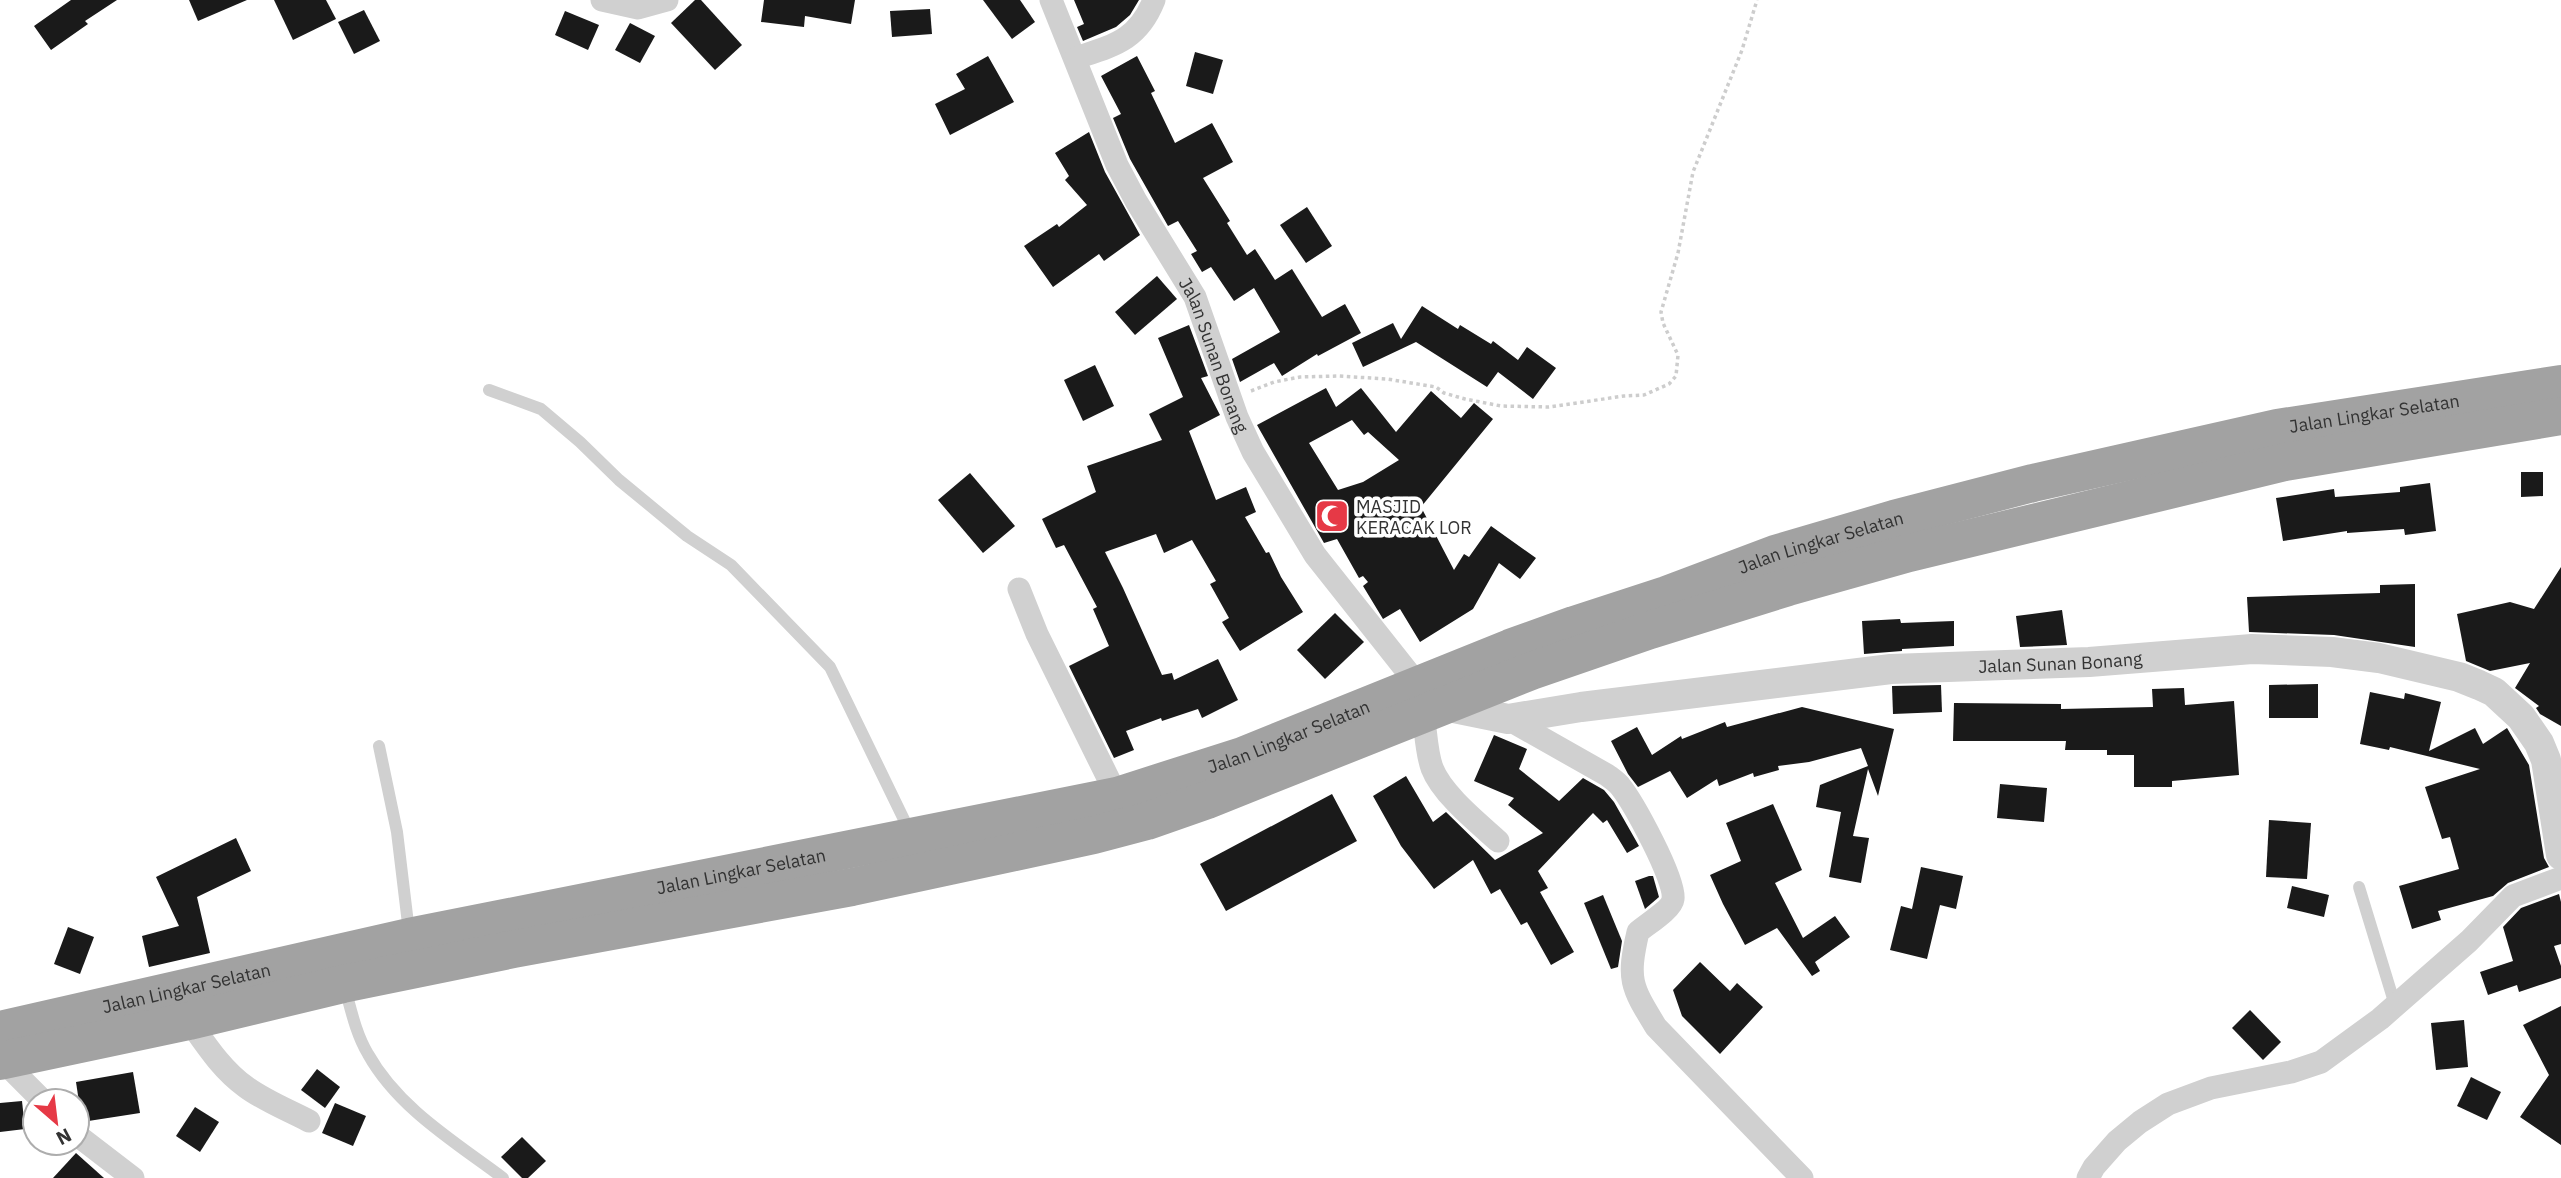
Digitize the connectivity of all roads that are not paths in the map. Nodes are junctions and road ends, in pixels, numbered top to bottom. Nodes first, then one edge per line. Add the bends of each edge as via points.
1 (602, 0) edge
2 (667, 0) edge
3 (1051, 0) edge
4 (1154, 0) edge
5 (1076, 58) junction
6 (2561, 384) edge
7 (489, 390) dead end
8 (2561, 416) edge
9 (2281, 445) junction
10 (1018, 589) dead end
11 (1429, 701) junction
12 (1508, 719) junction
13 (379, 746) dead end
14 (1117, 796) junction
15 (912, 835) junction
16 (1498, 841) dead end
17 (2561, 855) edge
18 (800, 858) junction
19 (2561, 878) edge
20 (2359, 887) dead end
21 (805, 895) junction
22 (409, 937) junction
23 (344, 984) junction
24 (2395, 1005) junction
25 (189, 1021) junction
26 (1, 1050) edge
27 (31, 1087) edge
28 (309, 1121) dead end
29 (91, 1146) edge
30 (133, 1178) edge
31 (503, 1178) edge
32 (1802, 1178) edge
33 (2088, 1178) edge

1 - 2 street via 638,8
3 - 5 street, Jalan Sunan Bonang
4 - 5 street via 1133,35
5 - 11 street, Jalan Sunan Bonang via 1117,165 1195,297 1253,452 1315,555
6 - 9 highway, Jalan Lingkar Selatan
7 - 15 lane via 551,417 677,528 731,565 830,667
8 - 9 highway, Jalan Lingkar Selatan
9 - 11 highway, Jalan Lingkar Selatan via 2033,483 1775,554 1510,648
10 - 14 street
11 - 12 street, Jalan Sunan Bonang
11 - 14 highway, Jalan Lingkar Selatan
11 - 16 street via 1429,759 1436,775
11 - 21 highway, Jalan Lingkar Selatan via 1207,800 1147,821
12 - 17 street, Jalan Sunan Bonang via 1891,669 2089,662 2252,649 2332,652 2459,677 2494,692 2521,717 2546,760
12 - 32 street via 1619,785 1672,885 1670,907 1638,932 1630,975 1640,1001 1656,1027
13 - 22 lane via 397,832
14 - 15 highway, Jalan Lingkar Selatan
15 - 18 highway, Jalan Lingkar Selatan
18 - 21 highway
18 - 22 highway, Jalan Lingkar Selatan
19 - 24 street via 2513,896
20 - 24 lane
21 - 23 highway, Jalan Lingkar Selatan
22 - 26 highway, Jalan Lingkar Selatan
23 - 25 highway, Jalan Lingkar Selatan
23 - 31 lane via 361,1042 391,1088
24 - 33 street via 2321,1062 2211,1088 2168,1104 2117,1141
25 - 26 highway, Jalan Lingkar Selatan
25 - 28 street via 218,1061 244,1086
26 - 27 street
29 - 30 street

